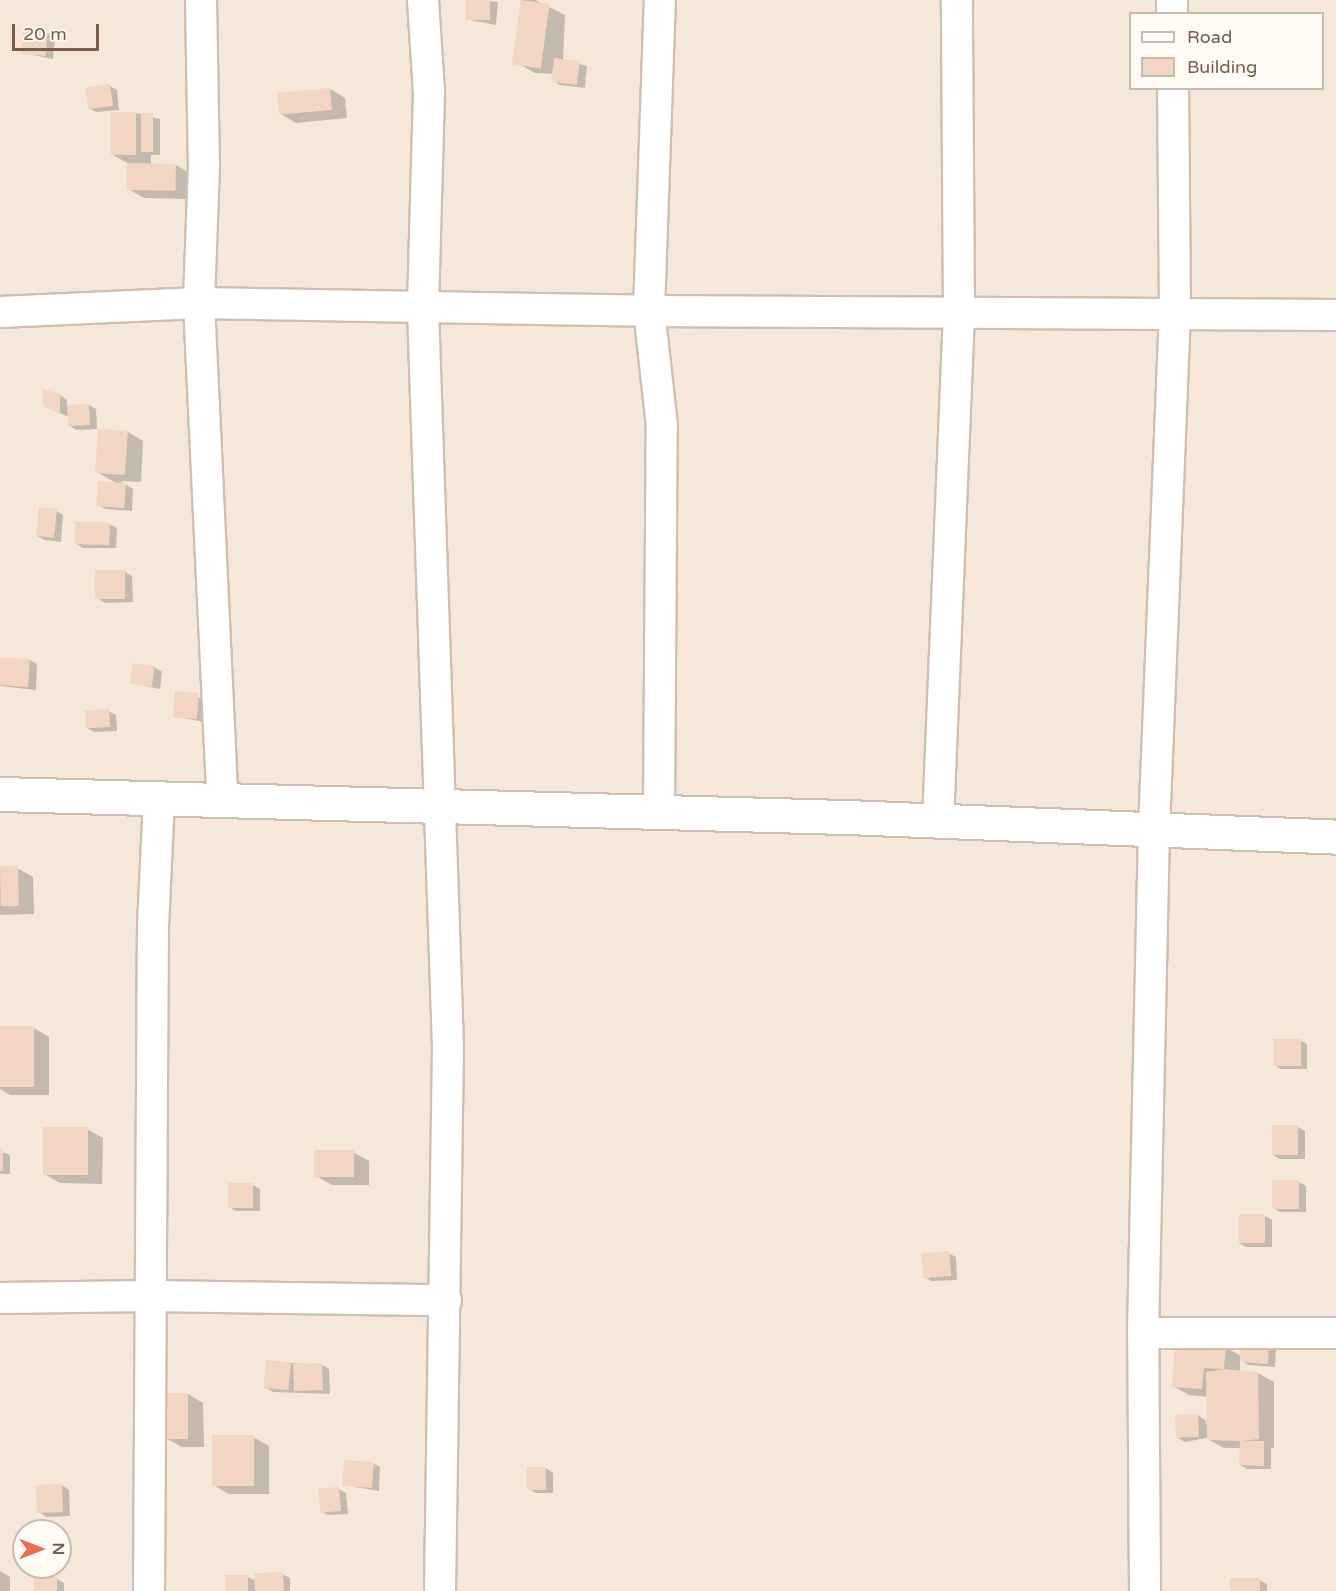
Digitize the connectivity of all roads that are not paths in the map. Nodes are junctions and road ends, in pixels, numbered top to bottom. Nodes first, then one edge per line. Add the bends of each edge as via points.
1 (201, 0) edge
2 (423, 0) edge
3 (660, 0) edge
4 (957, 0) edge
5 (1173, 90) edge
6 (199, 303) junction
7 (423, 309) junction
8 (649, 311) junction
9 (1175, 311) junction
10 (0, 312) edge
11 (959, 312) junction
12 (1336, 315) edge
13 (0, 794) edge
14 (159, 797) junction
15 (222, 798) junction
16 (438, 805) junction
17 (659, 812) junction
18 (939, 822) junction
19 (1154, 830) junction
20 (1336, 837) edge
21 (149, 1296) junction
22 (0, 1298) edge
23 (446, 1300) junction
24 (1143, 1333) junction
25 (1336, 1333) edge
26 (149, 1591) edge
27 (440, 1591) edge
28 (1145, 1591) edge

1 - 6 street via 204,165
2 - 7 street via 429,92
3 - 8 street
4 - 11 street
5 - 9 street
6 - 7 street
6 - 10 street
6 - 15 street
7 - 8 street
7 - 16 street
8 - 11 street
8 - 17 street via 662,426
9 - 11 street
9 - 12 street
9 - 19 street
11 - 18 street
13 - 14 street
14 - 15 street
14 - 21 street via 153,926
15 - 16 street
16 - 17 street
16 - 23 street via 448,1046
17 - 18 street
18 - 19 street
19 - 20 street
19 - 24 street
21 - 22 street
21 - 23 street
21 - 26 street
23 - 27 street
24 - 25 street
24 - 28 street

